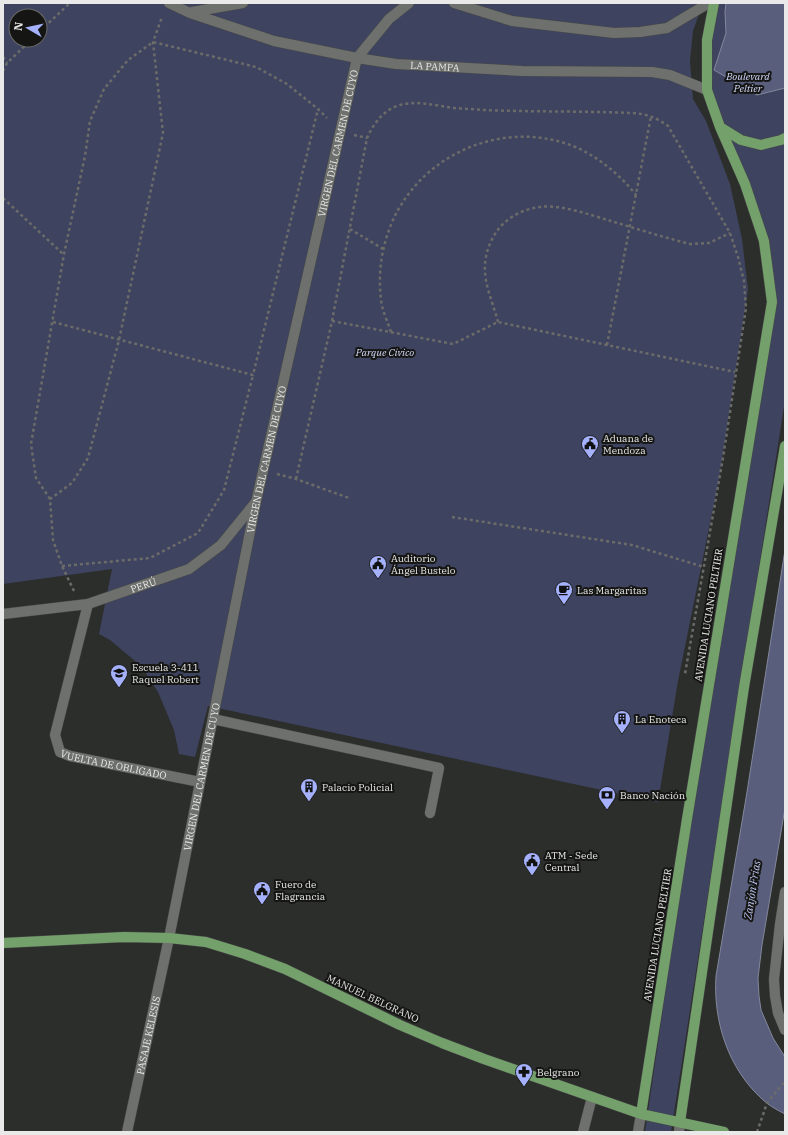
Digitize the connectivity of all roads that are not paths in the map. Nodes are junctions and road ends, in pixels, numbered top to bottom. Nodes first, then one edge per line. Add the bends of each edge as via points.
1 (169, 3) edge
2 (243, 3) edge
3 (409, 3) edge
4 (454, 3) edge
5 (709, 3) edge
6 (714, 3) edge
7 (190, 13) junction
8 (357, 58) junction
9 (707, 90) junction
10 (720, 127) junction
11 (785, 138) edge
12 (785, 446) edge
13 (256, 502) junction
14 (85, 604) junction
15 (3, 614) edge
16 (213, 719) junction
17 (200, 782) junction
18 (430, 813) dead end
19 (785, 892) edge
20 (782, 925) edge
21 (169, 938) junction
22 (3, 943) edge
23 (785, 1030) edge
24 (592, 1097) junction
25 (640, 1114) junction
26 (680, 1127) edge
27 (127, 1132) edge
28 (583, 1132) edge
29 (638, 1132) edge
30 (724, 1132) edge

1 - 7 street, LA PAMPA
2 - 7 street
3 - 8 street, VIRGEN DEL CARMEN DE CUYO via 389,19
4 - 5 street via 512,21 614,33 667,28
6 - 9 main road, AVENIDA LUCIANO PELTIER via 706,40
7 - 8 street, LA PAMPA via 274,41
8 - 9 street, LA PAMPA via 396,64 522,71 652,72 670,75
8 - 13 street, VIRGEN DEL CARMEN DE CUYO
9 - 10 main road, AVENIDA LUCIANO PELTIER
10 - 11 main road via 741,140 761,145
10 - 25 main road, AVENIDA LUCIANO PELTIER via 745,184 764,241 772,302
12 - 26 main road via 744,687
13 - 14 street, PERÚ via 221,546 189,569
13 - 16 street, VIRGEN DEL CARMEN DE CUYO
14 - 15 street, PERÚ
14 - 17 street, VUELTA DE OBLIGADO via 55,735 60,752
16 - 17 street, VIRGEN DEL CARMEN DE CUYO
16 - 18 street via 440,768
17 - 21 street, VIRGEN DEL CARMEN DE CUYO
19 - 20 street
20 - 23 street via 774,990 778,1013
21 - 22 main road, MANUEL BELGRANO via 124,937
21 - 24 main road, MANUEL BELGRANO via 206,942 246,954 285,969 442,1043
21 - 27 street, PASAJE KELESIS
24 - 25 main road, MANUEL BELGRANO
24 - 28 street
25 - 26 main road, MANUEL BELGRANO
25 - 29 street
26 - 30 main road, MANUEL BELGRANO

